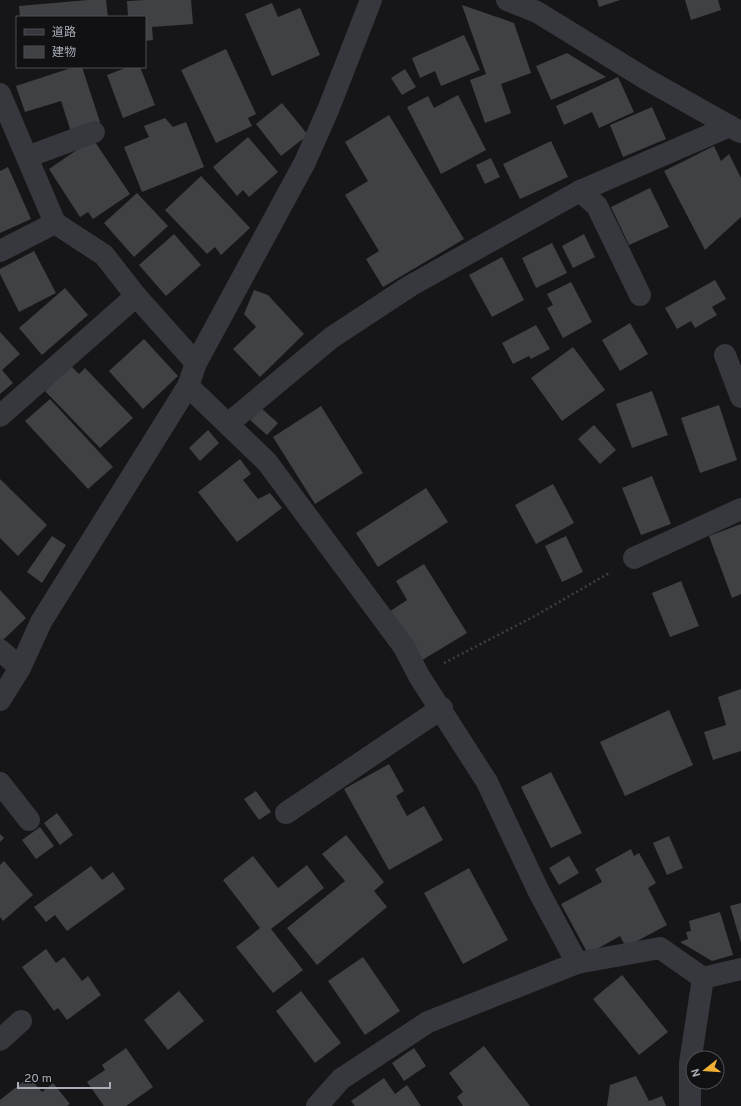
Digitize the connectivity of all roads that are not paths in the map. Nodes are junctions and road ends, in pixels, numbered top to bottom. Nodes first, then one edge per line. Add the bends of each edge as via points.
1 (371, 0) edge
2 (507, 0) edge
3 (0, 94) edge
4 (736, 130) edge
5 (94, 132) dead end
6 (27, 156) junction
7 (580, 191) junction
8 (55, 224) junction
9 (0, 251) edge
10 (640, 295) dead end
11 (136, 296) junction
12 (725, 355) dead end
13 (196, 363) junction
14 (188, 386) junction
15 (741, 397) edge
16 (0, 416) edge
17 (229, 423) junction
18 (741, 509) edge
19 (634, 558) road end
20 (0, 650) edge
21 (20, 668) junction
22 (0, 700) edge
23 (442, 708) junction
24 (0, 783) edge
25 (286, 813) dead end
26 (29, 820) dead end
27 (577, 963) junction
28 (741, 969) edge
29 (702, 978) junction
30 (21, 1020) dead end
31 (0, 1040) edge
32 (316, 1106) edge
33 (690, 1106) edge

1 - 13 street via 305,162
2 - 4 street via 537,12 646,79
3 - 6 street
4 - 7 street
5 - 6 street
6 - 8 street
7 - 10 street via 597,206
7 - 17 street via 410,286 331,338
8 - 9 street
8 - 11 street via 104,255
11 - 13 street
11 - 16 street
12 - 15 street
13 - 14 street
14 - 17 street
14 - 21 street via 41,622
17 - 23 street via 267,462 404,647
18 - 19 street
20 - 21 street
21 - 22 street
23 - 25 street
23 - 27 street via 487,782 539,892
24 - 26 street
27 - 29 street via 660,948
27 - 32 street via 428,1022 341,1079
28 - 29 street
29 - 33 street via 690,1063
30 - 31 street

